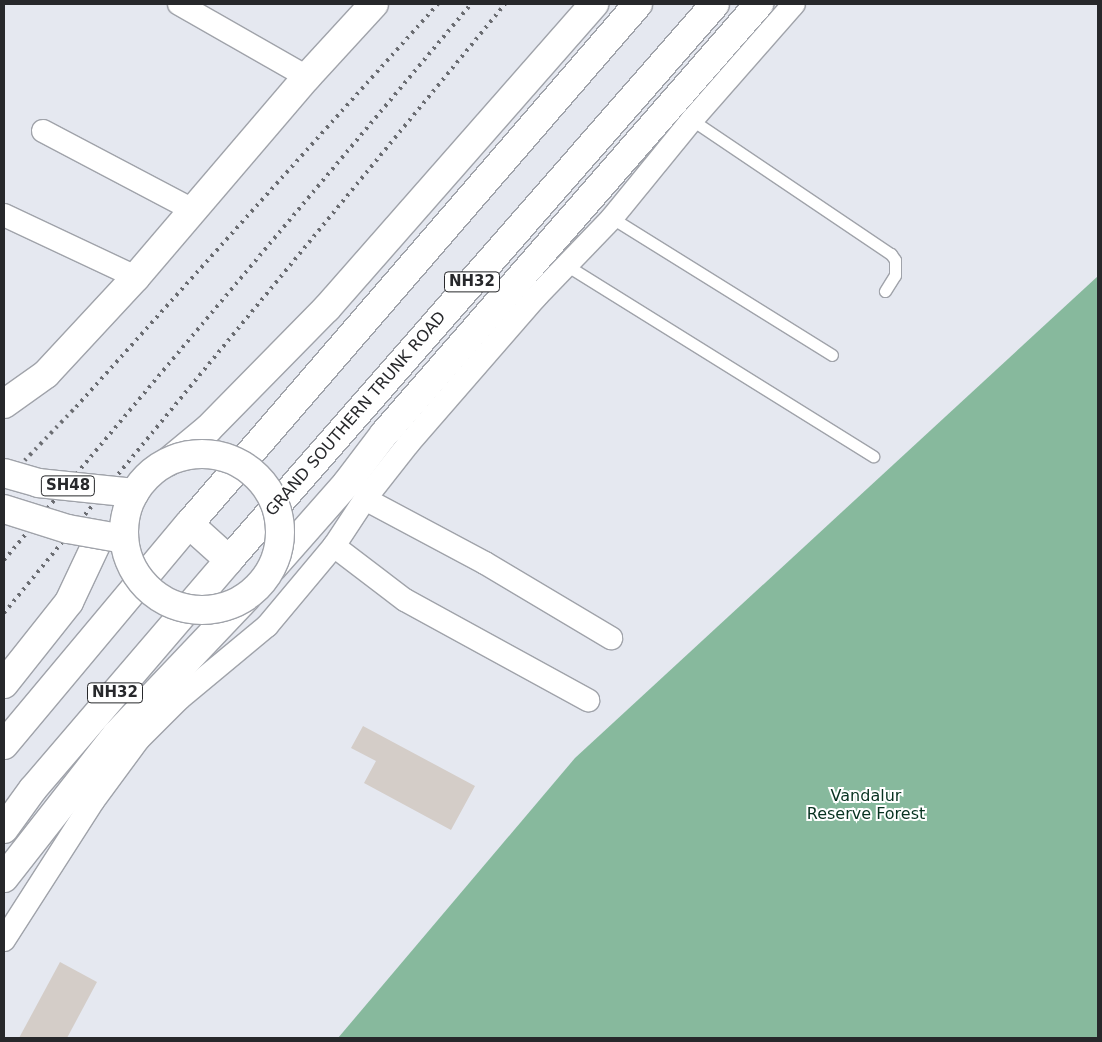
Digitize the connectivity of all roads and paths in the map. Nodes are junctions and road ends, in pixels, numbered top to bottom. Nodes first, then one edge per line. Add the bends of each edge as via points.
1 (180, 4) edge
2 (374, 4) edge
3 (594, 4) edge
4 (638, 4) edge
5 (715, 4) edge
6 (759, 4) edge
7 (794, 4) edge
8 (307, 77) junction
9 (692, 120) junction
10 (43, 130) dead end
11 (193, 210) junction
12 (4, 215) edge
13 (612, 218) junction
14 (566, 264) junction
15 (136, 277) junction
16 (885, 291) dead end
17 (832, 356) dead end
18 (4, 404) edge
19 (873, 456) dead end
20 (168, 462) junction
21 (4, 473) edge
22 (134, 494) junction
23 (365, 499) junction
24 (4, 509) edge
25 (189, 524) junction
26 (112, 537) junction
27 (334, 546) junction
28 (229, 560) junction
29 (273, 567) junction
30 (246, 598) junction
31 (611, 638) dead end
32 (4, 684) edge
33 (588, 700) dead end
34 (4, 745) edge
35 (4, 829) edge
36 (4, 878) edge
37 (4, 940) edge

1 - 8 street
2 - 8 main road
3 - 20 main road via 327,308 208,429
4 - 25 main road, NH32
5 - 28 main road, GRAND SOUTHERN TRUNK ROAD / NH32
6 - 29 main road via 384,434 347,483
7 - 9 street
8 - 11 main road
9 - 13 street
9 - 16 lane via 892,254 895,275
10 - 11 street
11 - 15 main road
12 - 15 street
13 - 14 street
13 - 17 lane
14 - 19 lane
14 - 23 street via 409,443
15 - 18 main road via 46,374
20 - 22 main road, bridge via 148,475
20 - 29 main road, bridge via 191,455 216,456 238,463 258,477 272,497 280,520 280,544
21 - 22 main road, SH48, bridge via 38,483
22 - 26 main road, bridge
23 - 27 street
23 - 31 street via 485,563
24 - 26 main road, SH48, bridge
25 - 28 main road
25 - 34 main road, NH32
26 - 30 main road, bridge via 146,587 168,603 194,610 221,608
26 - 32 main road via 68,602
27 - 33 street via 405,600
27 - 37 street via 267,626 179,699 139,739 94,800
28 - 35 main road, GRAND SOUTHERN TRUNK ROAD / NH32 via 32,789
29 - 30 main road, bridge
30 - 36 main road via 117,734

